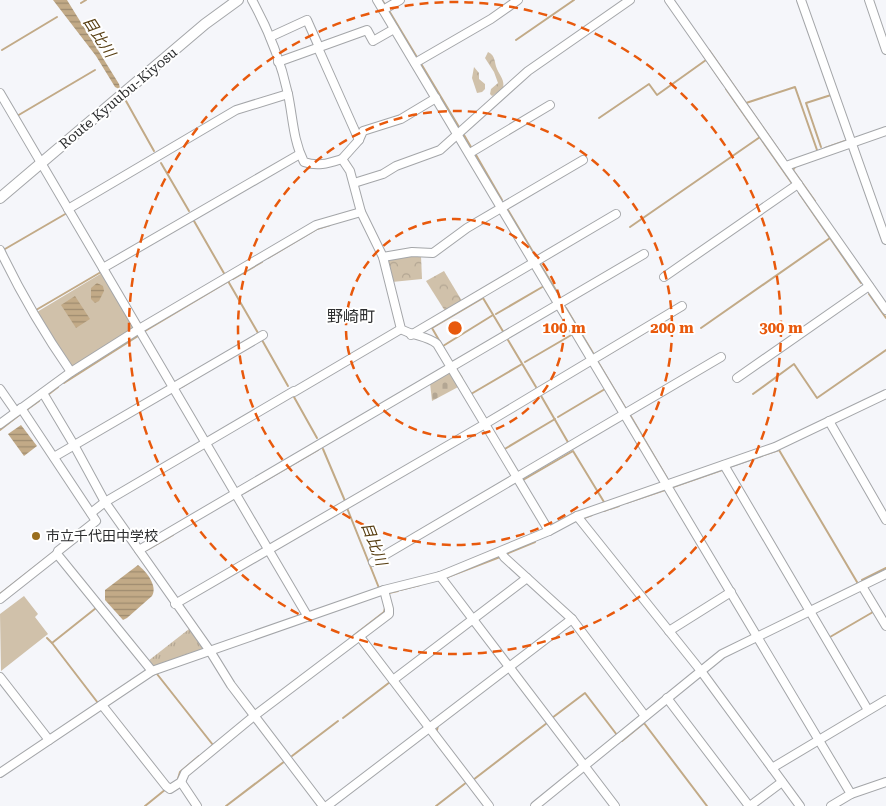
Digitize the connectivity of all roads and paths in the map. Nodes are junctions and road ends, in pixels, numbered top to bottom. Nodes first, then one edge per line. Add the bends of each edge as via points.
1 (238, 0) edge
2 (252, 0) edge
3 (377, 0) edge
4 (400, 0) edge
5 (518, 0) edge
6 (630, 0) edge
7 (669, 0) edge
8 (801, 0) edge
9 (869, 0) edge
10 (383, 10) junction
11 (394, 29) junction
12 (270, 37) junction
13 (319, 48) junction
14 (886, 50) edge
15 (278, 62) junction
16 (415, 63) junction
17 (0, 94) edge
18 (288, 94) junction
19 (436, 98) junction
20 (550, 105) dead end
21 (886, 131) edge
22 (458, 134) junction
23 (359, 140) junction
24 (852, 143) junction
25 (470, 153) junction
26 (300, 154) junction
27 (342, 159) junction
28 (583, 160) dead end
29 (41, 163) junction
30 (786, 166) junction
31 (354, 184) junction
32 (798, 184) junction
33 (0, 198) edge
34 (502, 208) junction
35 (68, 209) junction
36 (361, 212) junction
37 (616, 214) dead end
38 (886, 240) edge
39 (0, 250) edge
40 (644, 254) dead end
41 (383, 257) junction
42 (534, 262) junction
43 (103, 268) junction
44 (664, 277) dead end
45 (869, 286) junction
46 (559, 304) junction
47 (682, 306) dead end
48 (886, 310) edge
49 (139, 329) junction
50 (401, 329) junction
51 (262, 335) dead end
52 (411, 335) junction
53 (721, 358) dead end
54 (592, 360) junction
55 (451, 368) junction
56 (71, 372) junction
57 (737, 378) dead end
58 (173, 387) junction
59 (0, 389) edge
60 (43, 393) junction
61 (886, 394) edge
62 (19, 410) junction
63 (624, 415) junction
64 (829, 421) junction
65 (0, 424) edge
66 (485, 424) junction
67 (205, 443) junction
68 (74, 445) junction
69 (54, 456) junction
70 (724, 465) junction
71 (517, 478) junction
72 (666, 485) junction
73 (235, 493) junction
74 (105, 502) junction
75 (91, 513) junction
76 (577, 516) junction
77 (886, 520) edge
78 (549, 531) junction
79 (139, 550) junction
80 (268, 550) junction
81 (501, 552) junction
82 (57, 554) junction
83 (373, 562) dead end
84 (886, 574) edge
85 (440, 576) junction
86 (527, 578) junction
87 (862, 586) junction
88 (384, 590) junction
89 (730, 592) junction
90 (0, 599) edge
91 (175, 604) junction
92 (810, 610) junction
93 (308, 617) junction
94 (473, 619) junction
95 (572, 620) junction
96 (886, 626) edge
97 (669, 631) junction
98 (757, 636) junction
99 (360, 637) junction
100 (210, 651) junction
101 (509, 667) junction
102 (152, 671) junction
103 (701, 671) junction
104 (0, 677) edge
105 (393, 680) junction
106 (667, 698) junction
107 (886, 700) edge
108 (102, 705) junction
109 (868, 710) junction
110 (254, 716) junction
111 (645, 716) junction
112 (430, 728) junction
113 (49, 740) junction
114 (819, 740) junction
115 (584, 766) junction
116 (772, 768) junction
117 (0, 773) edge
118 (181, 782) junction
119 (782, 782) junction
120 (886, 782) edge
121 (851, 794) junction
122 (197, 806) edge
123 (325, 806) edge
124 (489, 806) edge
125 (535, 806) edge
126 (615, 806) edge
127 (750, 806) edge
128 (800, 806) edge
129 (831, 806) edge

1 - 29 main road, Route Kyuubu-Kiyosu via 205,24
2 - 12 street
3 - 10 street
4 - 10 street
5 - 16 street
6 - 22 street via 528,71
7 - 30 street
8 - 24 street
9 - 14 street
10 - 11 street
11 - 13 street via 373,41 367,30
11 - 16 street
12 - 13 street via 307,20
12 - 15 street
13 - 15 street
13 - 23 street
15 - 18 street
16 - 19 street
17 - 29 street
18 - 26 street
18 - 35 street via 236,110
19 - 22 street
19 - 23 street via 401,119 363,130
20 - 25 street
21 - 24 street
22 - 25 street
22 - 31 street via 440,150
23 - 27 street
24 - 30 street
24 - 38 street
25 - 34 street
26 - 27 street via 304,162 312,165
26 - 43 street
27 - 31 street
28 - 34 street
29 - 33 main road, Route Kyuubu-Kiyosu
29 - 35 street
30 - 32 street
31 - 36 street
32 - 44 street
32 - 45 street
34 - 41 street via 433,252
34 - 42 street
35 - 43 street
36 - 41 street
36 - 49 street via 316,225
37 - 42 street
39 - 56 street via 46,336
40 - 46 street
41 - 50 street
42 - 46 street
42 - 52 street
43 - 49 street
45 - 48 street
45 - 57 street
46 - 54 street
46 - 55 street
47 - 54 street
49 - 56 street
49 - 58 street
50 - 52 street
50 - 67 street
51 - 58 street
52 - 55 street via 437,344
53 - 63 street
54 - 63 street
54 - 66 street
55 - 66 street
55 - 73 street
56 - 60 street
58 - 67 street
58 - 68 street
59 - 62 street
60 - 62 street
60 - 68 street
61 - 64 street
62 - 65 street
62 - 69 street
63 - 71 street
63 - 72 street
64 - 70 street via 775,447
64 - 77 street
66 - 71 street
66 - 80 street
67 - 73 street
67 - 74 street
68 - 69 street
68 - 74 street
69 - 75 street
70 - 72 street
70 - 92 street
71 - 78 street
71 - 83 street
72 - 76 street
72 - 89 street
73 - 79 street
73 - 80 street
74 - 75 street
74 - 79 street
75 - 82 street via 96,521
76 - 78 street
76 - 97 street
78 - 81 street
79 - 91 street
80 - 91 street
80 - 93 street
81 - 85 street
81 - 86 street
82 - 90 street
82 - 102 street
84 - 87 street
85 - 88 street
85 - 94 street
86 - 94 street
86 - 95 street
87 - 92 street
87 - 96 street
88 - 93 street
88 - 99 street via 389,614
89 - 97 street
89 - 98 street
91 - 100 street
92 - 98 street
92 - 109 street
93 - 100 street
94 - 101 street
94 - 105 street
95 - 101 street
95 - 111 street
97 - 103 street
98 - 103 street via 722,654
98 - 114 street
99 - 105 street
99 - 110 street
100 - 102 street
100 - 110 street
101 - 112 street
101 - 115 street
102 - 108 street
103 - 106 street
103 - 116 street
104 - 113 street
105 - 112 street
106 - 111 street
106 - 127 street
107 - 109 street
108 - 113 street
108 - 118 street via 166,786 170,789
109 - 114 street
110 - 118 street via 185,773
110 - 123 street
111 - 115 street
112 - 123 street
112 - 124 street
113 - 117 street
114 - 116 street
114 - 121 street
115 - 125 street
115 - 126 street
116 - 119 street
118 - 122 street
119 - 127 street
119 - 128 street
120 - 121 street
121 - 129 street

